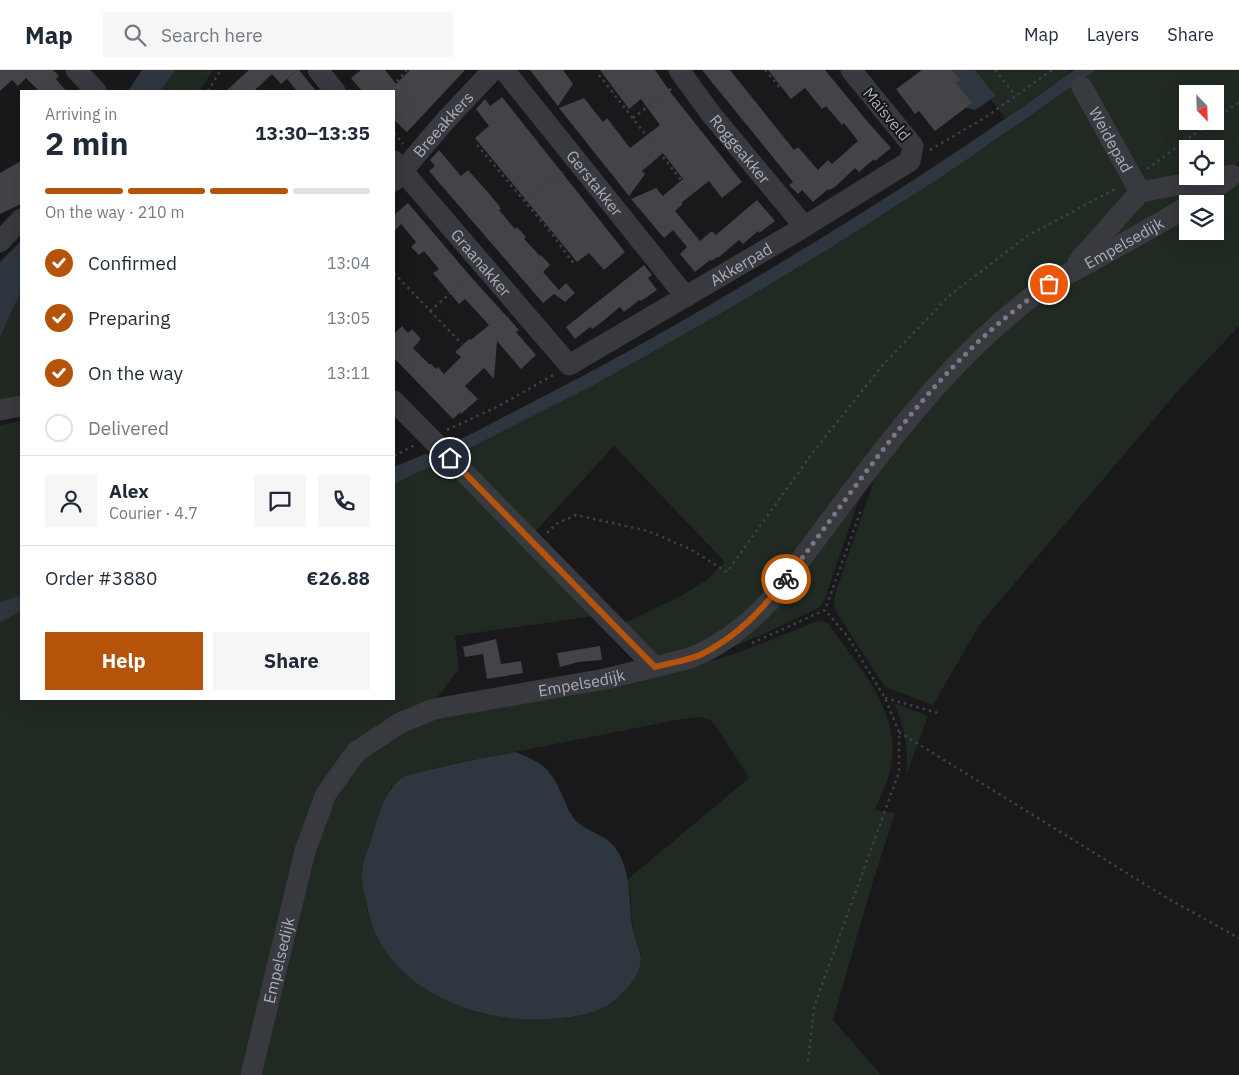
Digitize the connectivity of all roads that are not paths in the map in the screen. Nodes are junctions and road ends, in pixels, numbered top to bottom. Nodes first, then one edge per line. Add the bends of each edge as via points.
1 (76, 70) edge
2 (318, 70) edge
3 (493, 70) edge
4 (504, 70) edge
5 (850, 70) edge
6 (679, 78) edge
7 (1082, 87) dead end
8 (95, 90) edge
9 (334, 90) edge
10 (910, 161) joint
11 (397, 171) edge
12 (1236, 173) edge
13 (1136, 186) junction
14 (1204, 195) edge
15 (1179, 212) edge
16 (20, 220) edge
17 (804, 226) junction
18 (0, 242) edge
19 (1075, 270) junction
20 (686, 297) junction
21 (570, 365) joint
22 (395, 402) edge
23 (20, 406) edge
24 (0, 410) edge
25 (655, 667) junction
26 (251, 1075) edge

1 - 8 street
2 - 9 street
3 - 11 street, Breeakkers
4 - 20 street, Gerstakker via 581,156
5 - 10 street, Maïsveld via 913,146
6 - 17 street, Roggeakker
7 - 13 street, Weidepad
10 - 17 street, Akkerpad
11 - 21 street, Graanakker
12 - 13 street
12 - 14 street
13 - 19 street
15 - 19 street, Empelsedijk
16 - 18 street
17 - 20 street, Akkerpad
19 - 25 street, Empelsedijk via 1049,284 978,341 924,399 783,584 750,622 699,655
20 - 21 street, Akkerpad
22 - 25 street
23 - 24 street
25 - 26 street, Empelsedijk via 434,709 400,722 356,752 326,794 306,851

